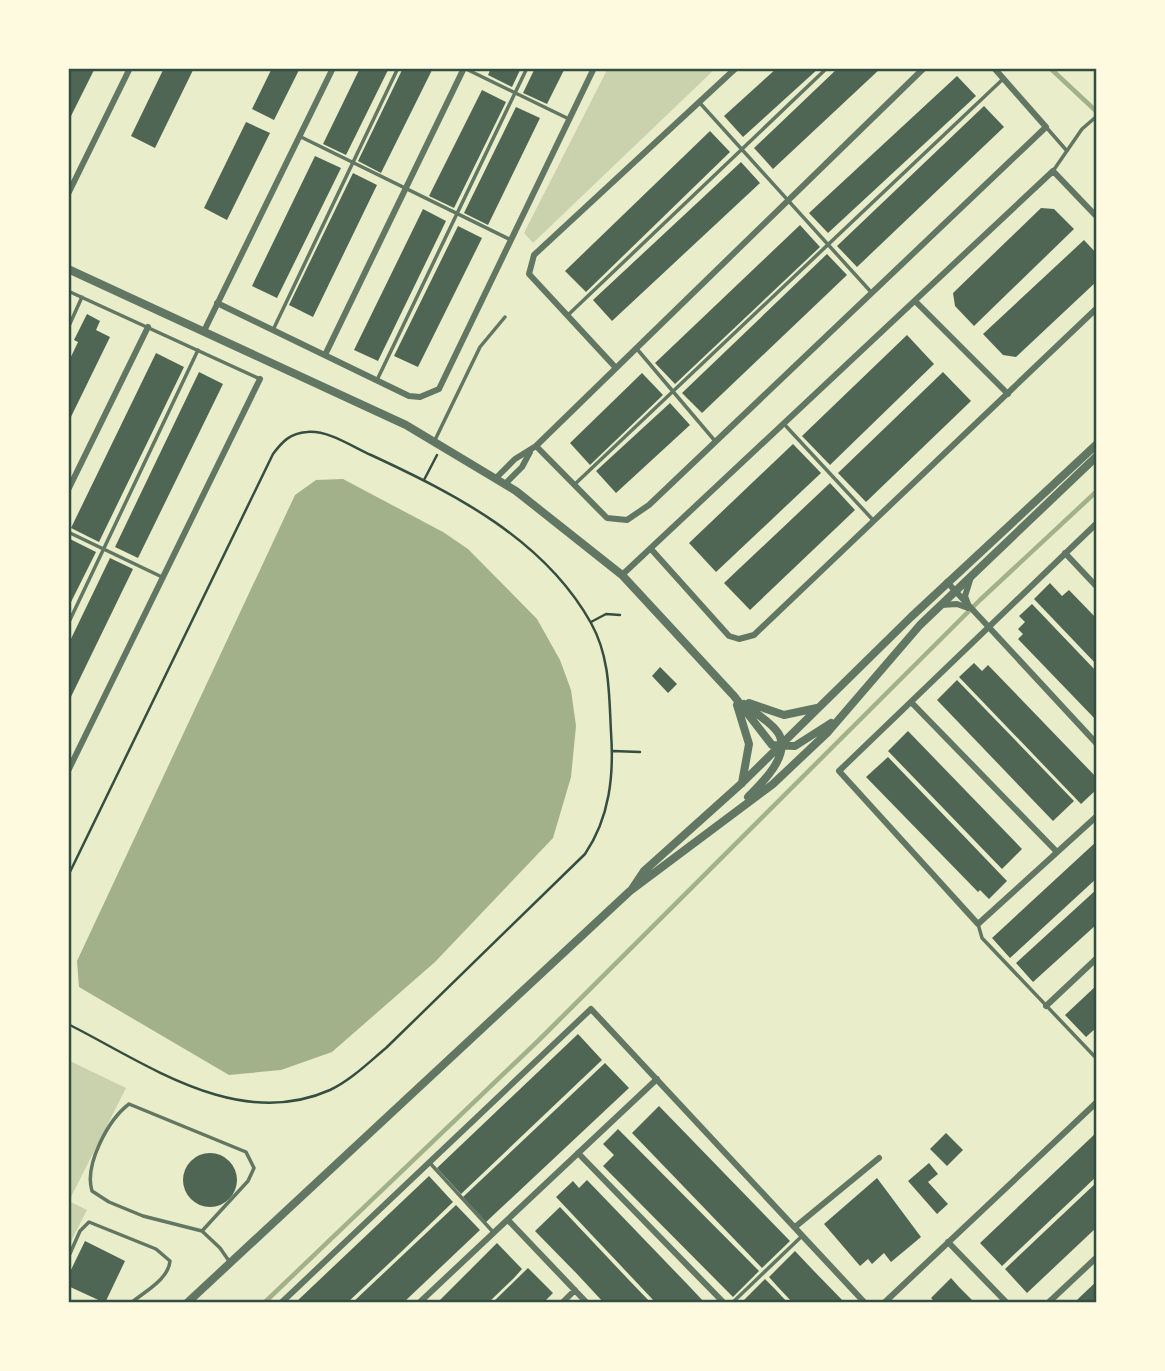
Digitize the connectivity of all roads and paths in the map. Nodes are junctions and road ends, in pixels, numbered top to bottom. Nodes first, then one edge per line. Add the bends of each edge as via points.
1 (130, 68) edge
2 (333, 68) edge
3 (398, 68) edge
4 (464, 68) edge
5 (527, 68) edge
6 (594, 68) edge
7 (736, 68) edge
8 (827, 68) edge
9 (924, 68) edge
10 (994, 68) edge
11 (1004, 78) junction
12 (515, 93) junction
13 (699, 102) junction
14 (1097, 116) edge
15 (569, 119) junction
16 (1046, 127) junction
17 (299, 136) junction
18 (742, 149) junction
19 (1067, 151) junction
20 (353, 162) junction
21 (1053, 172) junction
22 (405, 188) junction
23 (68, 194) edge
24 (788, 200) junction
25 (457, 213) junction
26 (1097, 217) edge
27 (511, 240) junction
28 (828, 244) junction
29 (68, 270) edge
30 (68, 291) edge
31 (871, 292) junction
32 (82, 297) junction
33 (915, 301) junction
34 (217, 303) junction
35 (1097, 308) edge
36 (567, 316) junction
37 (505, 317) dead end
38 (148, 327) junction
39 (68, 328) edge
40 (273, 330) junction
41 (204, 331) junction
42 (636, 348) junction
43 (198, 350) junction
44 (324, 355) junction
45 (616, 368) junction
46 (260, 379) joint
47 (377, 380) junction
48 (673, 392) junction
49 (1008, 394) junction
50 (785, 424) junction
51 (715, 441) junction
52 (1097, 444) edge
53 (437, 445) junction
54 (533, 448) junction
55 (1097, 456) edge
56 (496, 478) junction
57 (424, 480) junction
58 (505, 484) junction
59 (574, 485) junction
60 (68, 490) edge
61 (873, 521) junction
62 (1097, 523) edge
63 (68, 533) edge
64 (651, 549) junction
65 (104, 550) junction
66 (1065, 553) junction
67 (622, 575) junction
68 (971, 575) junction
69 (162, 577) junction
70 (947, 582) junction
71 (1097, 587) edge
72 (954, 591) junction
73 (939, 606) junction
74 (972, 611) junction
75 (620, 615) dead end
76 (591, 622) junction
77 (68, 624) edge
78 (988, 628) junction
79 (734, 696) junction
80 (911, 702) junction
81 (819, 707) junction
82 (842, 716) junction
83 (1097, 744) edge
84 (781, 746) junction
85 (612, 751) junction
86 (640, 752) dead end
87 (68, 771) edge
88 (742, 783) junction
89 (734, 812) junction
90 (1097, 816) edge
91 (1057, 852) junction
92 (68, 876) edge
93 (630, 891) junction
94 (978, 924) junction
95 (1097, 958) edge
96 (1046, 1006) junction
97 (68, 1024) edge
98 (1097, 1059) edge
99 (657, 1079) junction
100 (1097, 1102) edge
101 (578, 1153) junction
102 (879, 1158) dead end
103 (429, 1163) junction
104 (508, 1220) junction
105 (795, 1227) junction
106 (202, 1231) junction
107 (494, 1233) junction
108 (802, 1236) junction
109 (948, 1242) junction
110 (1097, 1257) edge
111 (68, 1258) edge
112 (229, 1261) junction
113 (575, 1290) junction
114 (131, 1303) edge
115 (187, 1303) edge
116 (281, 1303) edge
117 (419, 1303) edge
118 (562, 1303) edge
119 (587, 1303) edge
120 (724, 1303) edge
121 (732, 1303) edge
122 (865, 1303) edge
123 (884, 1303) edge
124 (1007, 1303) edge
125 (1048, 1303) edge

1 - 23 street
2 - 17 street
3 - 20 lane
4 - 12 lane
4 - 22 street
5 - 12 lane
6 - 15 street
7 - 13 street
8 - 18 lane
9 - 24 street
10 - 11 street
11 - 16 street
11 - 28 lane
12 - 15 lane
12 - 25 lane
13 - 18 lane
13 - 36 street via 534,255 529,274
14 - 19 lane
15 - 27 street
16 - 19 lane
16 - 31 street
17 - 20 lane
17 - 34 street
18 - 24 lane
18 - 36 lane
19 - 21 lane
20 - 22 lane
20 - 40 lane
21 - 26 street
21 - 33 street
22 - 25 lane
22 - 44 street
24 - 28 lane
24 - 42 street
25 - 27 lane
25 - 47 lane
27 - 47 street via 439,390 409,396
28 - 31 lane
28 - 48 lane
29 - 41 street
30 - 32 lane
31 - 51 street
32 - 38 lane
32 - 39 lane
33 - 49 street
33 - 50 street
34 - 40 street
34 - 41 street
35 - 49 street
36 - 45 street
37 - 53 lane via 480,347
38 - 43 lane
38 - 60 street
40 - 44 street
41 - 53 street via 406,425
42 - 45 street
42 - 48 lane
43 - 46 lane
43 - 65 lane
44 - 47 street
45 - 54 street
46 - 69 street
48 - 51 lane
48 - 59 lane
49 - 61 street
50 - 61 lane
50 - 64 street
51 - 59 street via 649,505 627,520 607,518
52 - 70 street
53 - 56 street
53 - 57 path
54 - 56 street via 515,458
54 - 58 street
54 - 59 street
55 - 68 street
56 - 58 street
57 - 76 path via 498,523 527,547 551,569
57 - 92 path via 321,432 293,434 282,442
58 - 67 street
61 - 64 street via 754,635 739,639 729,636
62 - 66 street
63 - 65 lane
64 - 67 street
65 - 69 lane
65 - 77 lane
66 - 71 street
66 - 78 street
67 - 79 street
68 - 72 street
68 - 74 street via 965,596
69 - 87 street
70 - 72 street
70 - 81 street
72 - 73 street
72 - 74 street
73 - 74 street via 957,604
73 - 82 street
74 - 78 street
75 - 76 path via 606,614
76 - 85 path via 608,672
78 - 80 street
78 - 83 street
79 - 81 street via 784,715
79 - 84 street via 769,742
79 - 88 street via 749,744
80 - 91 street
80 - 94 street via 839,771
81 - 84 street
82 - 84 street via 800,744
82 - 89 street via 773,784
84 - 88 street
84 - 89 street via 770,774
85 - 86 path
85 - 97 path via 605,814 585,854 386,1048 331,1089 268,1104 244,1103 199,1090
88 - 93 street via 644,871
89 - 93 street
90 - 91 street
91 - 94 street
93 - 112 street
94 - 96 lane via 982,938
95 - 96 street
96 - 98 lane
99 - 101 street
99 - 103 street via 591,1009
99 - 105 street
100 - 109 street
101 - 104 street
101 - 120 street
102 - 105 street
103 - 107 lane
103 - 116 street
104 - 107 street
104 - 113 street
105 - 108 street
106 - 106 lane via 248,1181 254,1168 246,1152 128,1104 117,1114 91,1168 92,1191 143,1216
106 - 112 lane
107 - 117 street
108 - 121 lane
108 - 122 street
109 - 123 street
109 - 124 street
110 - 125 street
111 - 114 lane via 89,1222 156,1249 170,1261 170,1267
112 - 115 street
113 - 118 street
113 - 119 street

